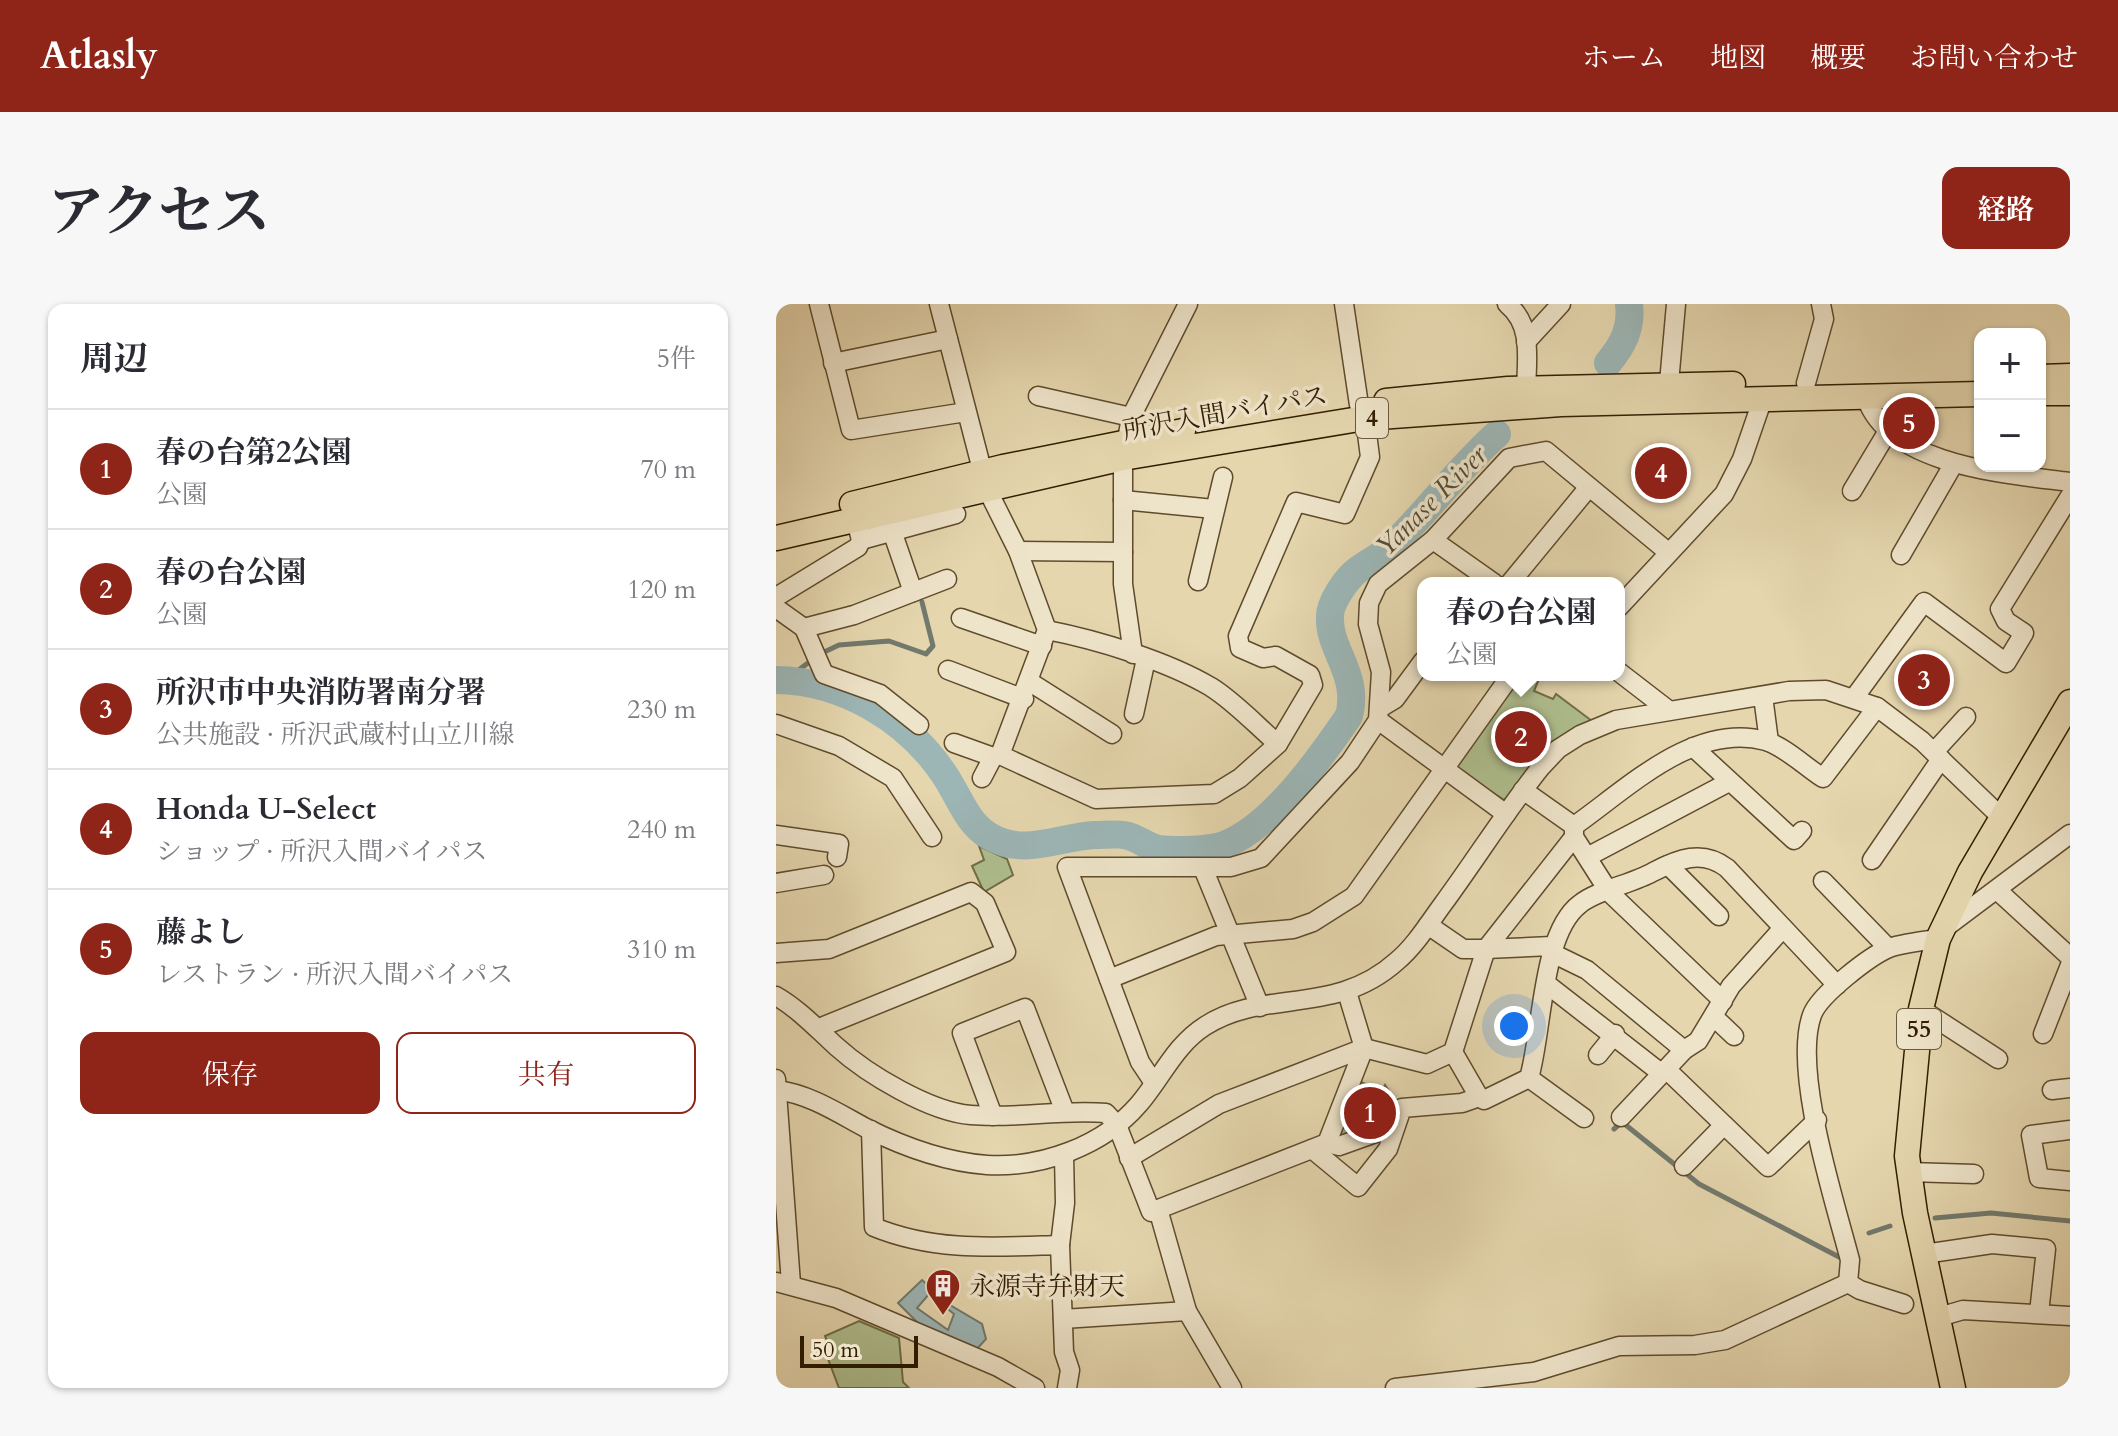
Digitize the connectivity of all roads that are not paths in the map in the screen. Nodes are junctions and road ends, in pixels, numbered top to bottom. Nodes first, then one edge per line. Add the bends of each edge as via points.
1 (819, 304) edge
2 (939, 304) edge
3 (1188, 304) edge
4 (1344, 304) edge
5 (1507, 304) edge
6 (1561, 304) edge
7 (1676, 304) edge
8 (1821, 304) edge
9 (948, 339) junction
10 (1526, 342) junction
11 (833, 363) junction
12 (2070, 376) edge
13 (2046, 377) edge
14 (1974, 378) edge
15 (1669, 383) junction
16 (1806, 383) junction
17 (2046, 393) edge
18 (2070, 393) edge
19 (1865, 394) junction
20 (1974, 394) edge
21 (1038, 396) dead end
22 (1526, 398) junction
23 (1763, 398) junction
24 (1362, 411) junction
25 (966, 412) junction
26 (1888, 431) junction
27 (1127, 438) junction
28 (1953, 465) junction
29 (1223, 477) dead end
30 (985, 480) junction
31 (2070, 482) edge
32 (1589, 487) junction
33 (1852, 491) dead end
34 (2070, 496) edge
35 (1123, 500) junction
36 (1214, 509) junction
37 (956, 514) dead end
38 (776, 522) edge
39 (858, 530) junction
40 (892, 531) junction
41 (776, 538) edge
42 (1433, 540) junction
43 (1018, 551) junction
44 (1123, 552) junction
45 (1668, 552) junction
46 (1901, 555) dead end
47 (1481, 577) edge
48 (1515, 577) edge
49 (947, 579) dead end
50 (1198, 581) dead end
51 (913, 592) junction
52 (776, 597) edge
53 (1625, 600) edge
54 (776, 608) edge
55 (961, 618) dead end
56 (804, 628) junction
57 (1045, 638) junction
58 (1140, 656) junction
59 (1417, 669) edge
60 (948, 670) dead end
61 (1625, 677) edge
62 (1507, 681) edge
63 (1027, 691) junction
64 (1763, 696) junction
65 (1854, 698) junction
66 (2070, 702) edge
67 (1877, 707) junction
68 (1667, 709) junction
69 (1134, 714) dead end
70 (1379, 714) junction
71 (1966, 717) dead end
72 (776, 724) edge
73 (919, 725) dead end
74 (1112, 734) dead end
75 (1769, 742) junction
76 (954, 743) dead end
77 (1278, 744) junction
78 (1693, 747) junction
79 (996, 756) junction
80 (1938, 756) junction
81 (1444, 769) junction
82 (982, 778) dead end
83 (1729, 782) junction
84 (1523, 790) junction
85 (1506, 814) junction
86 (2000, 816) junction
87 (1802, 831) dead end
88 (1574, 832) junction
89 (2070, 834) edge
90 (776, 835) edge
91 (932, 837) dead end
92 (1589, 856) junction
93 (837, 857) dead end
94 (1872, 860) dead end
95 (1668, 865) junction
96 (1203, 868) junction
97 (824, 875) dead end
98 (1823, 881) dead end
99 (776, 883) edge
100 (1997, 890) junction
101 (1609, 892) junction
102 (1719, 916) dead end
103 (1428, 925) junction
104 (1783, 928) junction
105 (1231, 934) junction
106 (1940, 935) junction
107 (1888, 948) junction
108 (1486, 949) junction
109 (1551, 949) junction
110 (776, 953) edge
111 (2070, 957) edge
112 (2070, 965) edge
113 (1109, 979) junction
114 (1548, 985) junction
115 (1837, 985) junction
116 (1347, 992) junction
117 (776, 996) edge
118 (1260, 1007) junction
119 (1921, 1009) junction
120 (1719, 1010) junction
121 (819, 1028) junction
122 (1615, 1034) junction
123 (2043, 1034) dead end
124 (1734, 1036) dead end
125 (1364, 1048) junction
126 (1684, 1050) junction
127 (1453, 1052) junction
128 (1598, 1055) dead end
129 (1998, 1059) dead end
130 (1664, 1071) junction
131 (1529, 1078) junction
132 (1154, 1083) junction
133 (777, 1090) edge
134 (1479, 1097) junction
135 (1065, 1112) junction
136 (993, 1116) junction
137 (1621, 1117) dead end
138 (1584, 1118) dead end
139 (1817, 1120) junction
140 (1117, 1125) junction
141 (1724, 1125) junction
142 (1395, 1126) junction
143 (871, 1130) junction
144 (2070, 1130) edge
145 (1319, 1146) junction
146 (1064, 1155) junction
147 (1129, 1158) junction
148 (1684, 1166) dead end
149 (1909, 1172) junction
150 (1974, 1174) dead end
151 (2070, 1181) edge
152 (1158, 1209) junction
153 (1060, 1245) junction
154 (1924, 1254) junction
155 (783, 1283) edge
156 (1848, 1283) junction
157 (1904, 1304) dead end
158 (1187, 1311) junction
159 (2039, 1313) junction
160 (2070, 1316) edge
161 (1939, 1317) junction
162 (1063, 1319) junction
163 (1035, 1388) edge
164 (1067, 1388) edge
165 (1232, 1388) edge
166 (1395, 1388) edge
167 (1953, 1388) edge

1 - 11 street
2 - 9 street
3 - 27 street
4 - 24 street
5 - 10 street via 1524,324
6 - 10 street
7 - 15 street
8 - 16 street via 1824,319
9 - 11 street
9 - 25 street
10 - 22 street
11 - 25 street via 851,430
12 - 13 main road
14 - 16 main road, 所沢入間バイパス / 4
15 - 16 main road, 所沢入間バイパス / 4
15 - 22 main road, 所沢入間バイパス / 4
17 - 18 main road
19 - 20 main road, 所沢入間バイパス / 4
19 - 23 main road, 所沢入間バイパス / 4
19 - 26 street via 1874,419
21 - 27 street
22 - 23 main road, 所沢入間バイパス / 4
22 - 24 main road, 所沢入間バイパス / 4
23 - 45 street via 1724,494
24 - 27 main road, 所沢入間バイパス / 4
24 - 77 street via 1370,457 1345,514 1296,502 1238,636 1240,648 1263,658 1276,656 1310,675 1313,685
25 - 30 street
26 - 28 street
26 - 33 street
27 - 30 main road, 所沢入間バイパス / 4
27 - 35 street
28 - 31 street
28 - 46 street
29 - 36 street
30 - 38 main road, 所沢入間バイパス / 4
30 - 39 main road, 所沢入間バイパス / 4
30 - 43 street
32 - 42 street via 1546,451 1509,458
32 - 45 street
32 - 48 street
34 - 65 street via 2000,609 2006,621 2024,633 2006,663 1924,602
35 - 36 street
35 - 44 street
36 - 50 street
37 - 40 street
39 - 40 street
39 - 41 main road, 所沢入間バイパス / 4
39 - 52 street via 851,552
40 - 51 street
42 - 47 street
42 - 70 street via 1378,584 1369,603 1368,624 1381,672
43 - 44 street
43 - 57 street
44 - 58 street via 1123,584
45 - 53 street
49 - 51 street
51 - 56 street
54 - 56 street
55 - 57 street
56 - 73 street via 824,674 880,694
57 - 58 street via 1086,637
57 - 63 street
58 - 69 street
58 - 77 street via 1212,688
59 - 70 street
60 - 63 street
61 - 68 street
62 - 81 street
63 - 74 street
63 - 79 street
64 - 65 street via 1806,690
64 - 68 street
64 - 75 street
65 - 67 street
66 - 86 main road, 55
67 - 75 street via 1823,778
67 - 80 street
68 - 84 street via 1616,720 1580,735 1558,749
70 - 81 street
70 - 96 street via 1350,762 1261,858 1243,866
71 - 80 street
72 - 91 street via 839,746 893,778
75 - 78 street via 1721,741
76 - 79 street
77 - 79 street via 1214,794 1188,797 1096,799
78 - 83 street
78 - 88 street
79 - 82 street
80 - 86 street
80 - 94 street
81 - 85 street
81 - 105 street via 1354,896 1293,929
83 - 87 street via 1794,840
83 - 92 street
84 - 85 street
84 - 88 street
85 - 103 street
86 - 106 main road, 55
88 - 92 street
88 - 108 street
89 - 100 street
90 - 93 street via 839,844
92 - 101 street
95 - 101 street
95 - 102 street
95 - 104 street via 1687,858 1718,861
96 - 105 street
96 - 113 street via 1067,867
97 - 99 street
98 - 107 street
100 - 106 street
100 - 111 street
101 - 109 street via 1581,902 1567,916
101 - 120 street
103 - 108 street via 1463,949
103 - 116 street via 1397,961
104 - 115 street
104 - 120 street via 1731,986
105 - 113 street
105 - 118 street
106 - 107 street
106 - 119 main road, 55
107 - 115 street
108 - 109 street
108 - 127 street
109 - 114 street
109 - 126 street via 1587,970
110 - 121 street via 829,949 971,892 985,903 1006,952
112 - 123 street
113 - 132 street via 1140,1062
114 - 122 street
114 - 131 street
115 - 139 street via 1816,1007 1808,1034 1809,1082
116 - 118 street
116 - 125 street
117 - 121 street
118 - 132 street via 1221,1017 1197,1031
119 - 129 street
119 - 149 main road, 55
120 - 124 street
120 - 126 street via 1698,1041
121 - 136 street via 852,1059 911,1094 952,1112
122 - 128 street
122 - 130 street
125 - 127 street via 1427,1064
125 - 145 street
125 - 147 street via 1219,1104
126 - 130 street
127 - 134 street
130 - 137 street
130 - 141 street
131 - 134 street via 1500,1095
131 - 138 street
132 - 140 street
133 - 143 street via 807,1097
133 - 155 street
134 - 142 street via 1402,1108
135 - 136 street
135 - 136 street via 1025,1008 962,1033
135 - 140 street via 1106,1113
139 - 141 street via 1768,1167
139 - 156 street via 1850,1260
140 - 146 street
140 - 147 street
141 - 148 street
142 - 145 street via 1339,1146
142 - 145 street via 1388,1149 1358,1187
143 - 146 street via 931,1153 988,1165
143 - 153 street via 874,1227 933,1245
144 - 151 street via 2031,1135 2039,1178
145 - 152 street
146 - 153 street
147 - 152 street via 1151,1212
149 - 150 street
149 - 154 main road, 55
152 - 158 street
153 - 162 street
154 - 159 street via 1992,1244 2046,1249
154 - 161 main road, 55
155 - 163 street via 836,1298
156 - 157 street
156 - 166 street via 1725,1340 1619,1346 1534,1372
158 - 162 street
158 - 165 street
159 - 160 street
159 - 161 street via 1963,1310
161 - 167 main road, 55
162 - 164 street via 1070,1370

